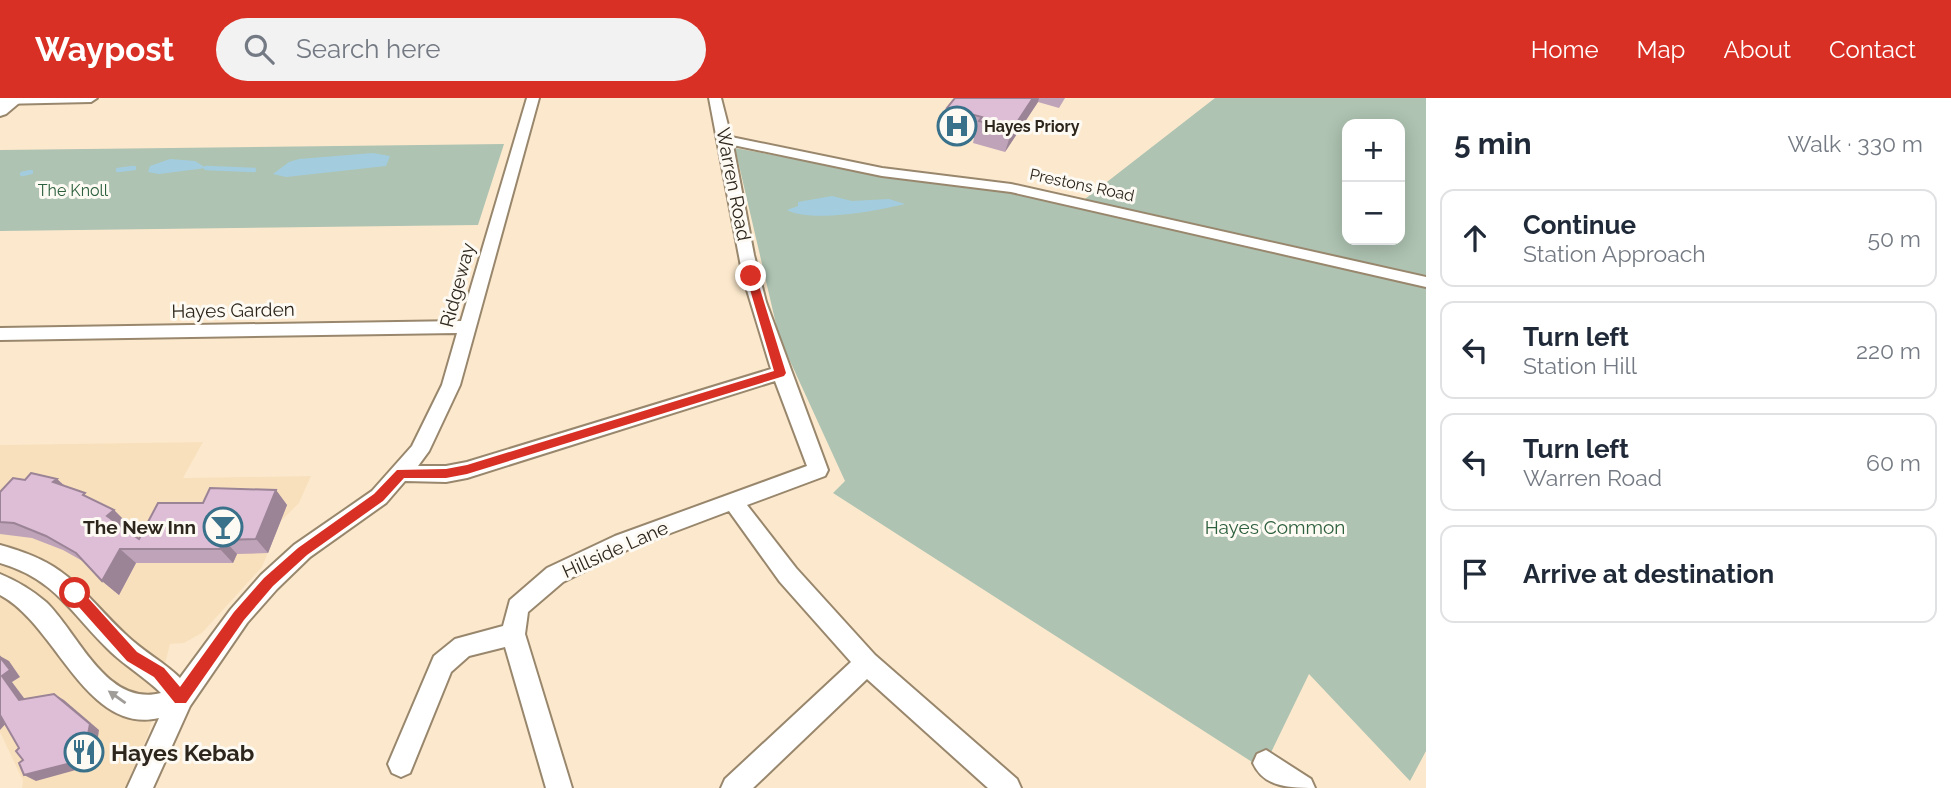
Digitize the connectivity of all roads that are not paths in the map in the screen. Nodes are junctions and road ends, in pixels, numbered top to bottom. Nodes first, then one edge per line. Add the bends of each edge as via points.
1 (16, 98) edge
2 (91, 98) edge
3 (533, 98) edge
4 (715, 98) edge
5 (0, 100) edge
6 (0, 111) edge
7 (727, 140) junction
8 (1426, 282) edge
9 (467, 327) junction
10 (0, 334) edge
11 (780, 373) junction
12 (818, 470) joint
13 (401, 473) junction
14 (733, 500) junction
15 (0, 554) edge
16 (0, 584) edge
17 (513, 634) junction
18 (867, 663) junction
19 (181, 698) junction
20 (1266, 763) dead end
21 (401, 764) dead end
22 (140, 788) edge
23 (559, 788) edge
24 (734, 788) edge
25 (1008, 788) edge
26 (1303, 788) edge

1 - 2 street
1 - 5 street
1 - 6 main road
3 - 9 street, Ridgeway
4 - 7 street, Warren Road
7 - 8 street, Prestons Road via 882,172 1011,187
7 - 11 street, Warren Road via 751,276
9 - 10 street, Hayes Garden
9 - 13 street, Ridgeway via 440,412
11 - 12 street, Warren Road
11 - 13 street via 467,470
12 - 14 street, Hillside Lane
13 - 19 street, Ridgeway via 379,497 302,551 269,582
14 - 17 street, Hillside Lane via 623,542 555,575 517,607
14 - 18 street via 788,575
15 - 19 street via 56,577 132,656 159,673
19 -> 16 street via 149,707 121,702 86,670 39,609
17 - 21 street via 463,647 442,664
17 - 23 street
18 - 24 street
18 - 25 street
19 - 22 street, Ridgeway
20 - 26 street

